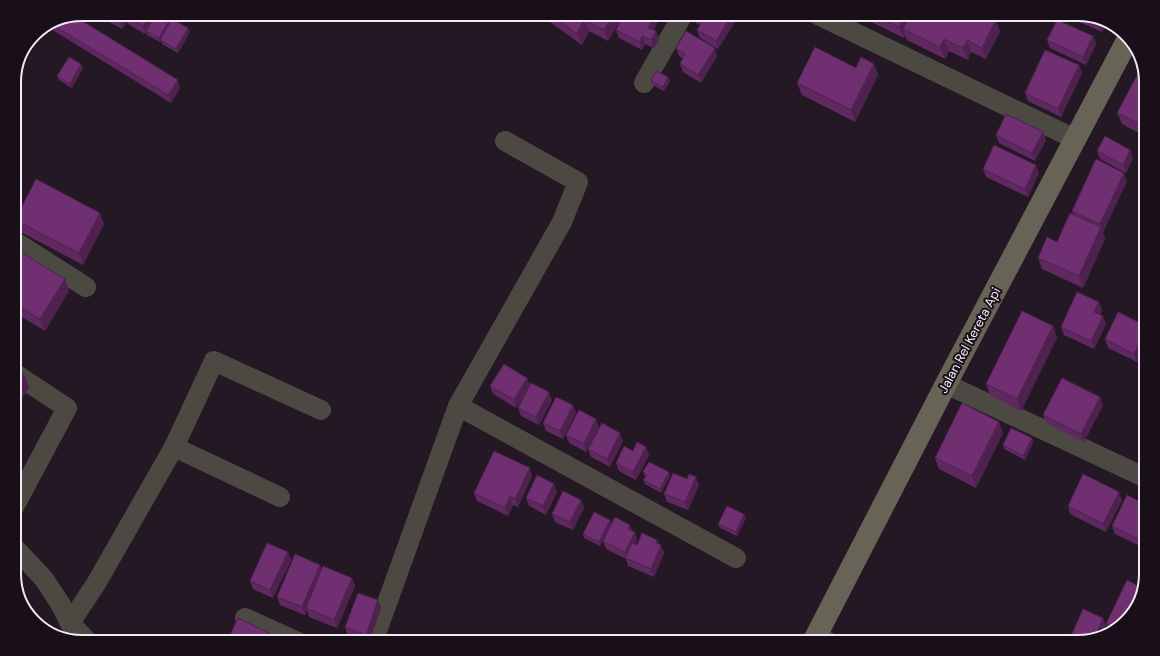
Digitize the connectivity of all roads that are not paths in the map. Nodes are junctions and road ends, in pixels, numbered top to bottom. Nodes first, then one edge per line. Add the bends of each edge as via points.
1 (679, 21) edge
2 (830, 21) edge
3 (1125, 44) edge
4 (644, 83) dead end
5 (1075, 139) junction
6 (505, 141) dead end
7 (21, 245) edge
8 (86, 287) dead end
9 (21, 378) edge
10 (946, 384) junction
11 (458, 406) junction
12 (321, 410) dead end
13 (174, 446) junction
14 (1139, 475) edge
15 (21, 494) edge
16 (280, 497) dead end
17 (21, 554) edge
18 (736, 558) dead end
19 (246, 618) dead end
20 (70, 623) junction
21 (81, 635) edge
22 (283, 635) edge
23 (376, 635) edge
24 (817, 635) edge

1 - 4 street
2 - 5 street
3 - 5 main road, Jalan Rel Kereta Api
5 - 10 main road, Jalan Rel Kereta Api
6 - 11 street via 578,182 562,222
7 - 8 street
9 - 15 street via 67,408
10 - 14 street
10 - 24 main road, Jalan Rel Kereta Api
11 - 18 street
11 - 23 street
12 - 13 street via 214,361
13 - 16 street
13 - 20 street via 97,582
17 - 20 street via 44,579
19 - 22 street
20 - 21 street

